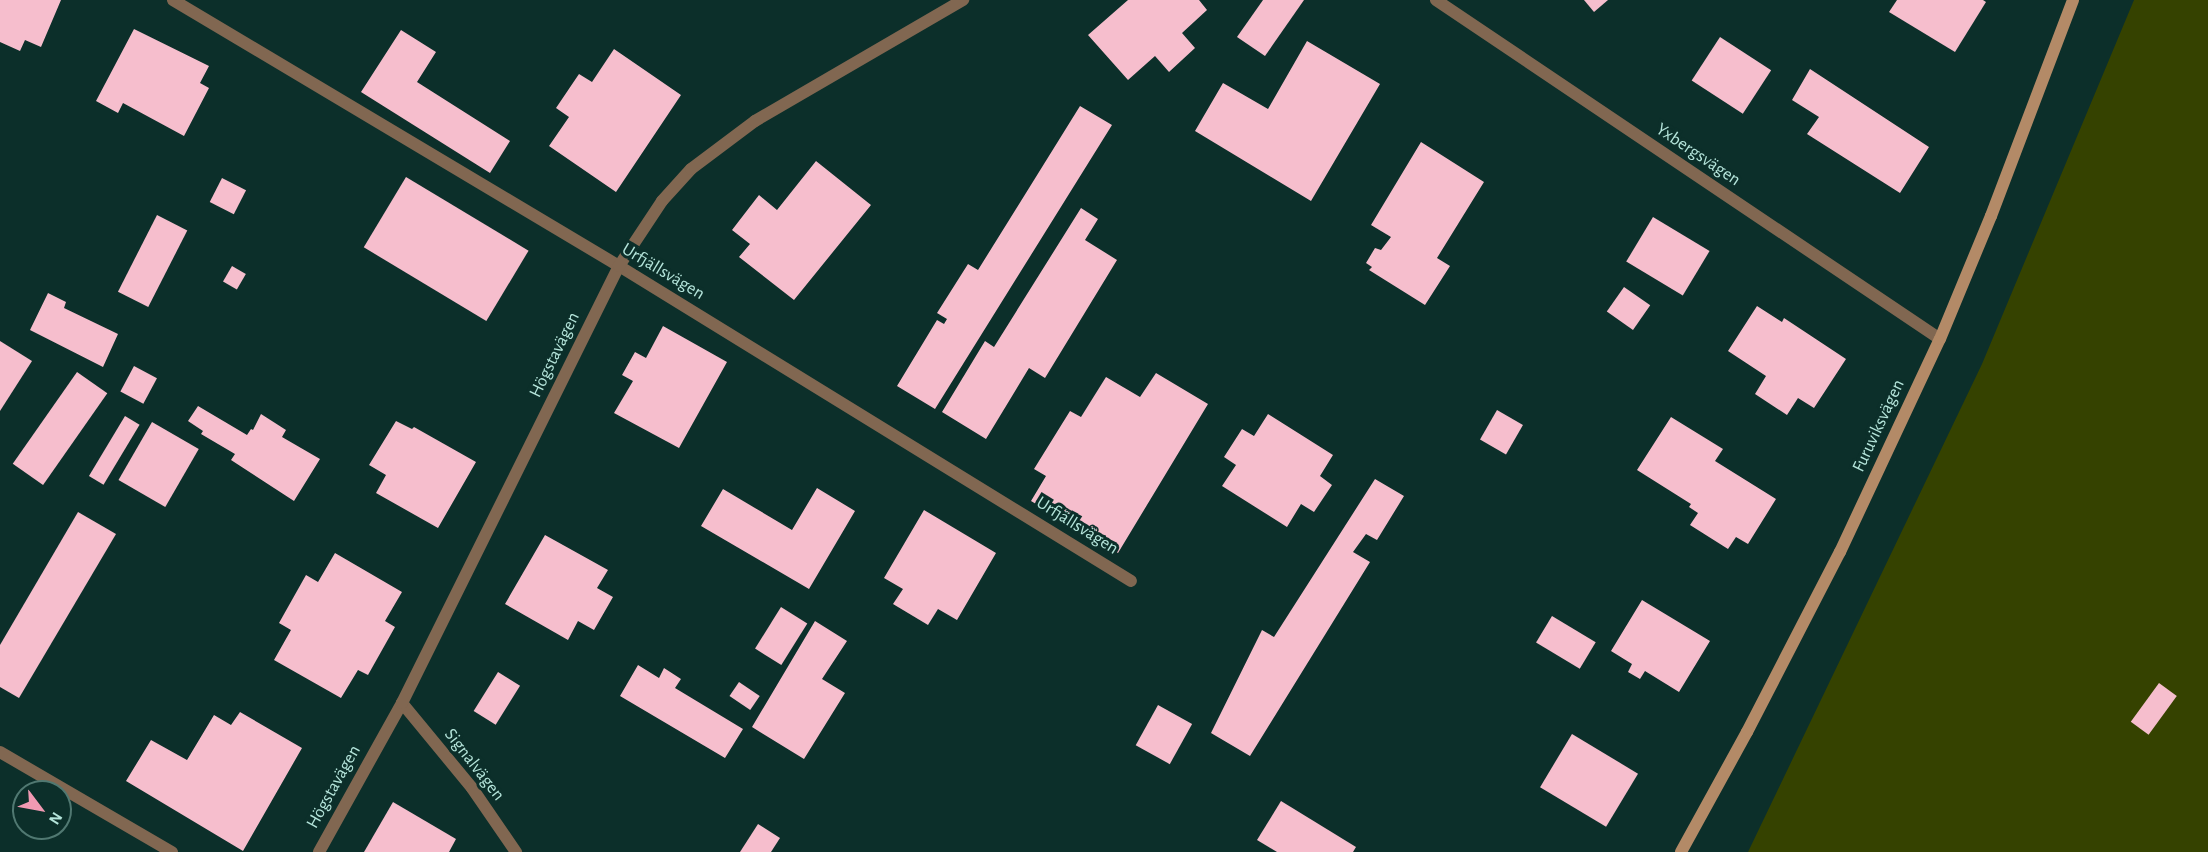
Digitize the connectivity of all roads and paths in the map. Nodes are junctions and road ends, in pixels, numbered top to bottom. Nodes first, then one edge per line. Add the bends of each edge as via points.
1 (172, 0) edge
2 (963, 0) edge
3 (1436, 0) edge
4 (2073, 0) edge
5 (619, 266) junction
6 (1940, 339) junction
7 (1131, 580) dead end
8 (402, 703) junction
9 (0, 752) edge
10 (172, 852) edge
11 (319, 852) edge
12 (516, 852) edge
13 (1681, 852) edge

1 - 5 street, Urfjällsvägen
2 - 5 street, Högstavägen via 723,142 662,201
3 - 6 street, Yxbergsvägen
4 - 6 main road, Furuviksvägen
5 - 7 street, Urfjällsvägen
5 - 8 street, Högstavägen
6 - 13 main road, Furuviksvägen via 1840,552
8 - 11 street, Högstavägen
8 - 12 street, Signalvägen via 472,788
9 - 10 street

